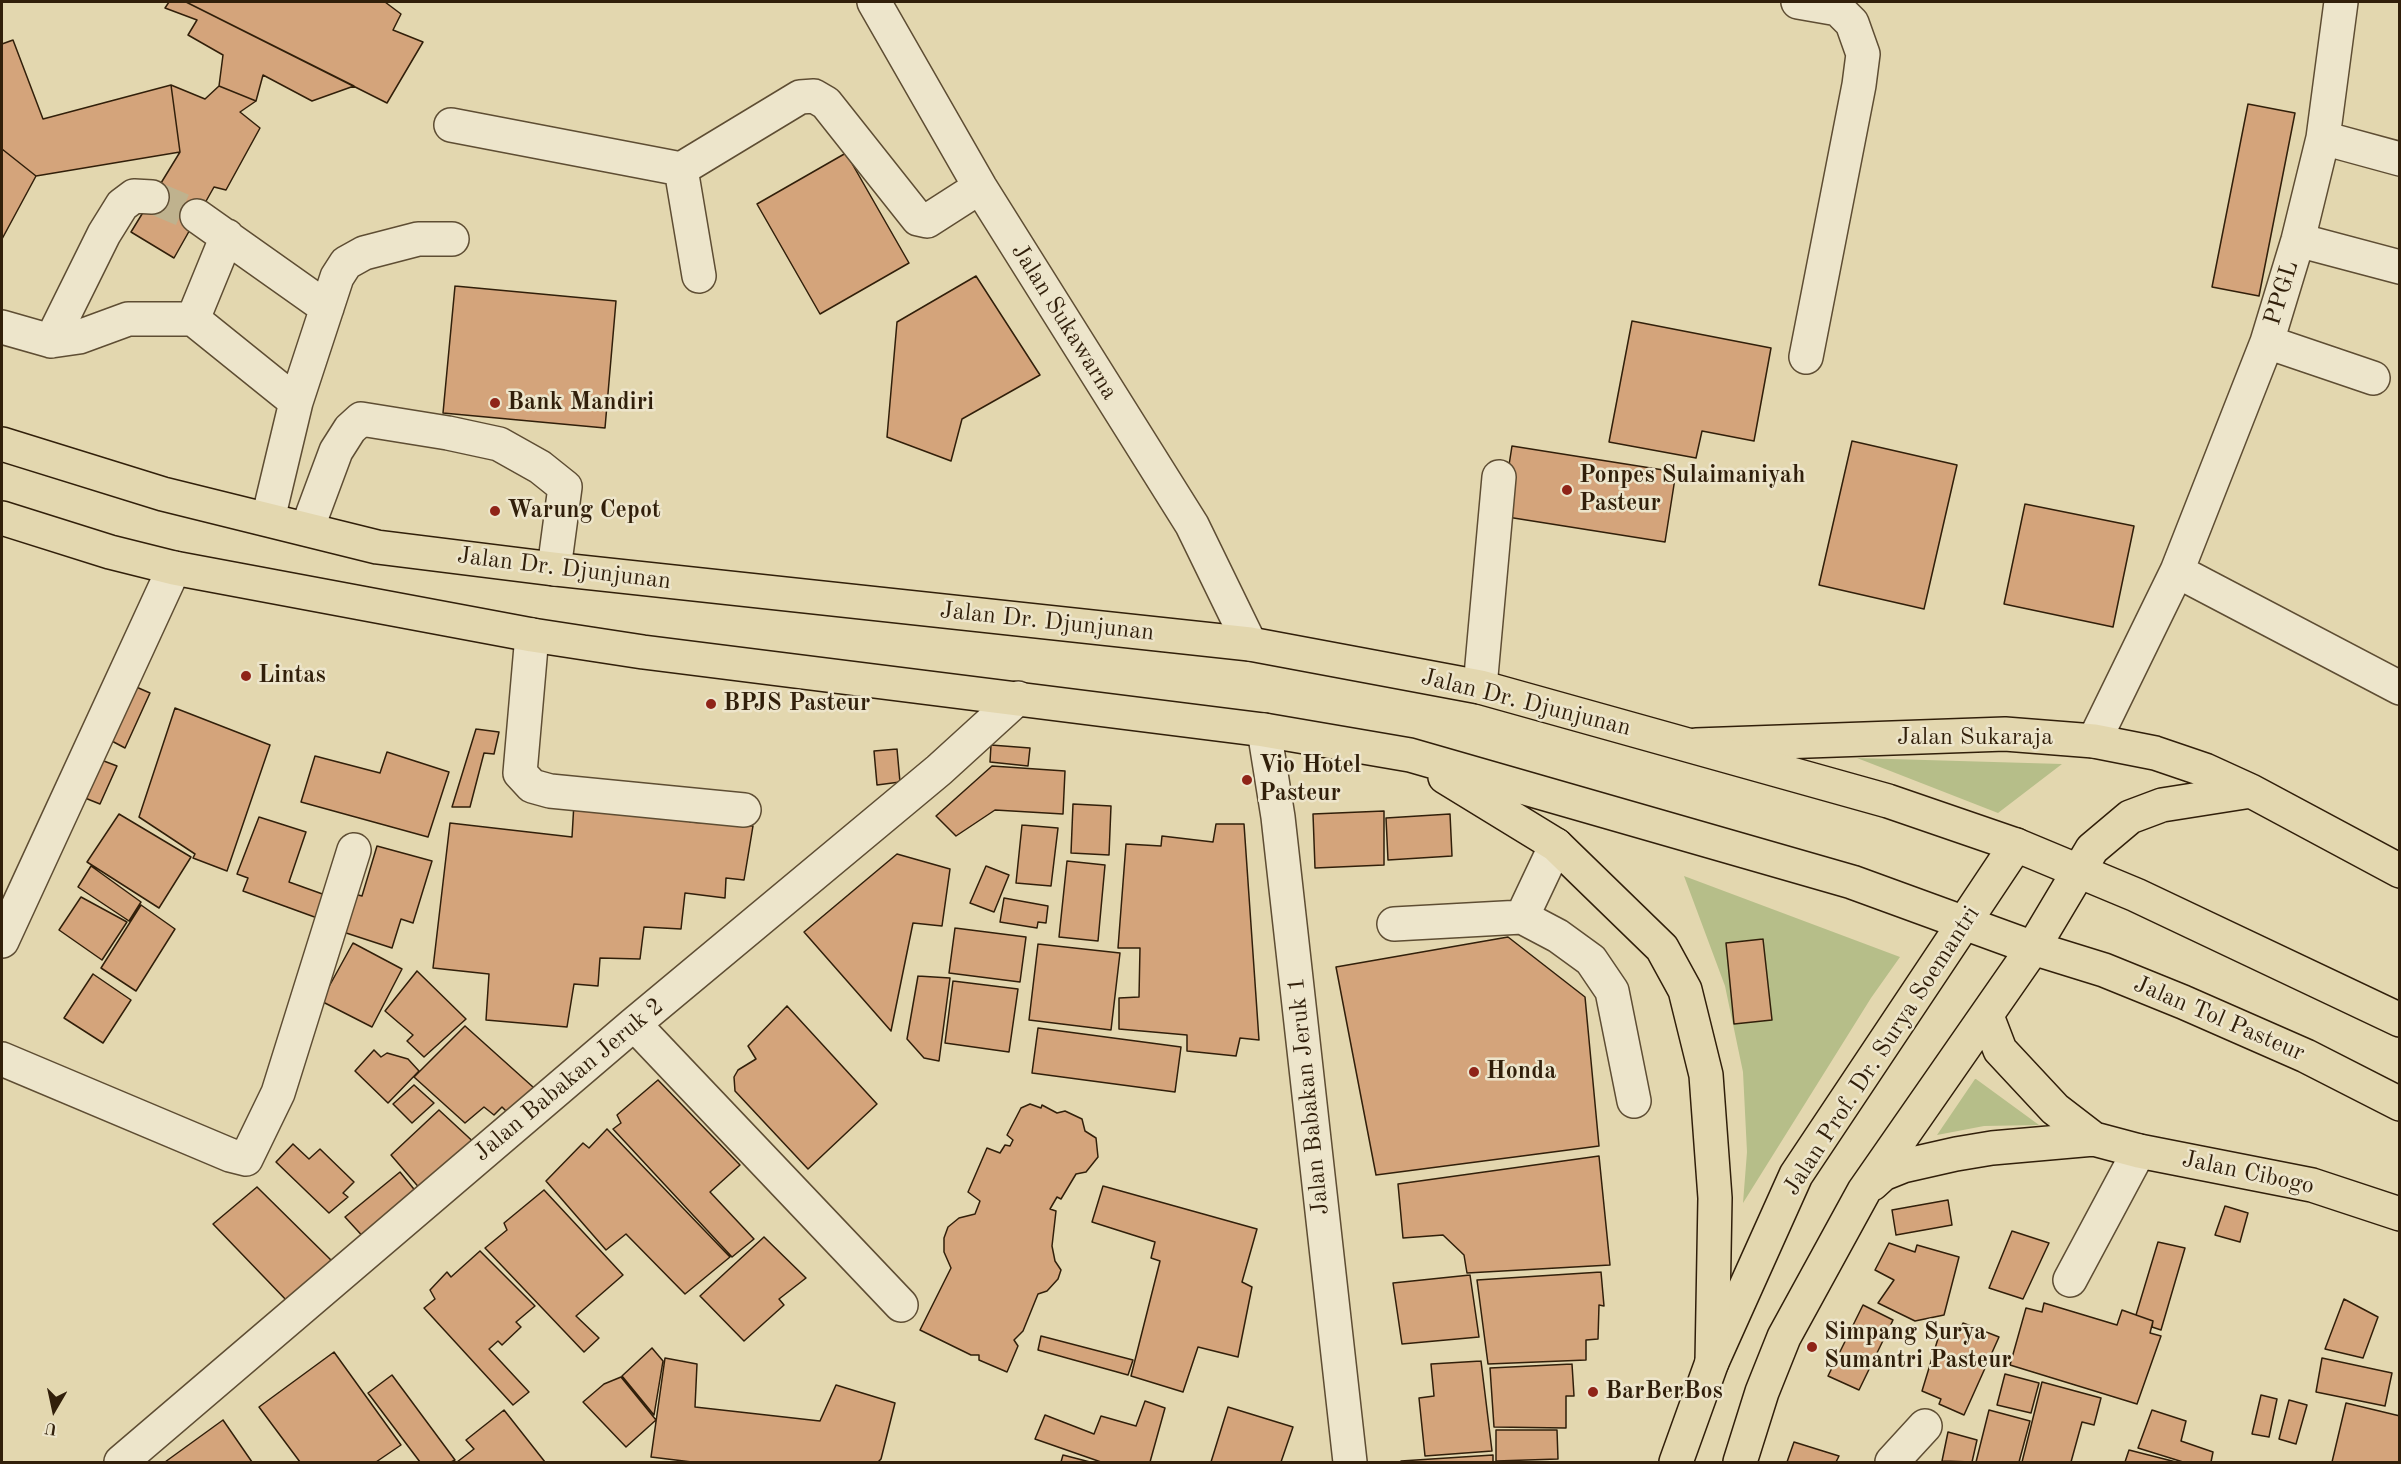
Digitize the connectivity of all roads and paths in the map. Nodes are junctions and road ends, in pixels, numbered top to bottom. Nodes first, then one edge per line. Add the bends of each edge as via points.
1 (874, 2) edge
2 (1798, 2) edge
3 (2341, 2) edge
4 (452, 124) dead end
5 (2323, 138) junction
6 (2400, 159) edge
7 (681, 169) junction
8 (980, 187) junction
9 (152, 197) tunnel mouth
10 (197, 216) tunnel mouth
11 (227, 236) junction
12 (452, 239) dead end
13 (2298, 240) junction
14 (2400, 267) edge
15 (699, 276) dead end
16 (327, 308) junction
17 (193, 319) junction
18 (2, 327) edge
19 (51, 341) junction
20 (2267, 342) junction
21 (1806, 357) dead end
22 (2373, 378) dead end
23 (296, 402) junction
24 (2, 444) edge
25 (1500, 477) dead end
26 (2, 518) edge
27 (268, 519) junction
28 (307, 529) junction
29 (174, 568) junction
30 (554, 569) junction
31 (2177, 571) junction
32 (532, 635) junction
33 (1250, 644) junction
34 (1480, 687) junction
35 (2400, 688) edge
36 (1018, 698) junction
37 (1264, 730) junction
38 (2094, 741) junction
39 (1690, 745) junction
40 (1410, 755) junction
41 (2251, 791) junction
42 (744, 810) dead end
43 (1556, 845) junction
44 (2016, 845) junction
45 (354, 850) dead end
46 (2078, 870) junction
47 (2400, 871) edge
48 (1522, 917) junction
49 (1964, 922) junction
50 (1394, 924) dead end
51 (2, 941) edge
52 (2033, 948) junction
53 (1987, 1016) junction
54 (2400, 1020) edge
55 (634, 1024) junction
56 (2, 1059) edge
57 (1634, 1101) dead end
58 (2400, 1104) edge
59 (2094, 1139) junction
60 (2139, 1151) junction
61 (1864, 1191) junction
62 (2400, 1214) edge
63 (2070, 1280) dead end
64 (901, 1305) dead end
65 (1712, 1362) junction
66 (1925, 1426) dead end
67 (121, 1462) edge
68 (1350, 1462) edge
69 (1677, 1462) edge
70 (1740, 1462) edge
71 (1892, 1462) edge

1 - 8 street, Jalan Sukawarna
2 - 21 street via 1838,9 1852,23 1863,54
3 - 5 street, PPGL
4 - 7 street
5 - 6 street
5 - 13 street, PPGL
7 - 8 street via 800,97 814,96 825,103 918,219 927,220
7 - 15 street
8 - 33 street, Jalan Sukawarna via 1192,525
9 - 19 street via 134,196 122,205
10 - 11 street
11 - 16 street
11 - 17 street
12 - 16 street via 418,239 363,253 346,263
13 - 14 street
13 - 20 street, PPGL
16 - 23 street
17 - 19 street via 128,319 80,337
17 - 23 street
18 - 19 street
20 - 22 street
20 - 31 street, PPGL
23 - 27 street
24 - 27 main road, Jalan Dr. Djunjunan via 163,494
25 - 34 street
26 - 29 main road
27 - 28 main road, Jalan Dr. Djunjunan
28 - 30 main road, Jalan Dr. Djunjunan via 377,547
28 - 30 street via 336,451 361,419 448,433 499,444 540,467 565,487
29 - 32 main road
29 - 51 street
30 - 33 main road, Jalan Dr. Djunjunan
31 - 35 street
31 - 38 street, PPGL
32 - 36 main road
32 - 42 street via 520,773 532,786
33 - 34 main road, Jalan Dr. Djunjunan
34 - 39 main road, Jalan Dr. Djunjunan
36 - 37 main road
36 - 55 street, Jalan Babakan Jeruk 2 via 939,770
37 - 40 main road
37 - 68 street, Jalan Babakan Jeruk 1 via 1278,817
38 - 39 main road, Jalan Sukaraja via 2005,734
38 - 41 main road, Jalan Sukaraja via 2155,753
39 - 44 main road, Jalan Dr. Djunjunan via 1888,801
40 - 43 main road
40 - 49 main road via 1852,882
41 - 46 main road via 2162,805 2130,817 2092,849
41 - 47 main road, Jalan Sukaraja
43 - 48 street
43 - 65 main road via 1662,948 1685,990 1706,1075 1715,1198
44 - 46 main road, Jalan Dr. Djunjunan
44 - 49 main road, Jalan Prof. Dr. Surya Soemantri
45 - 56 street via 278,1093 246,1159
46 - 52 main road
46 - 54 main road
48 - 50 street
48 - 57 street via 1591,960 1612,991
49 - 52 main road
49 - 65 main road, Jalan Prof. Dr. Surya Soemantri via 1796,1175
52 - 53 main road
52 - 58 main road, Jalan Tol Pasteur via 2104,970 2183,1002 2306,1056
53 - 59 main road, Jalan Cibogo via 2000,1050 2055,1109
53 - 61 main road
55 - 64 street
55 - 67 street, Jalan Babakan Jeruk 2
59 - 60 main road, Jalan Cibogo
59 - 61 main road, Jalan Cibogo via 1956,1154 1883,1174
60 - 62 main road, Jalan Cibogo via 2313,1185
60 - 63 street
61 - 70 main road via 1784,1337
65 - 69 main road, Jalan Prof. Dr. Surya Soemantri
66 - 71 street

